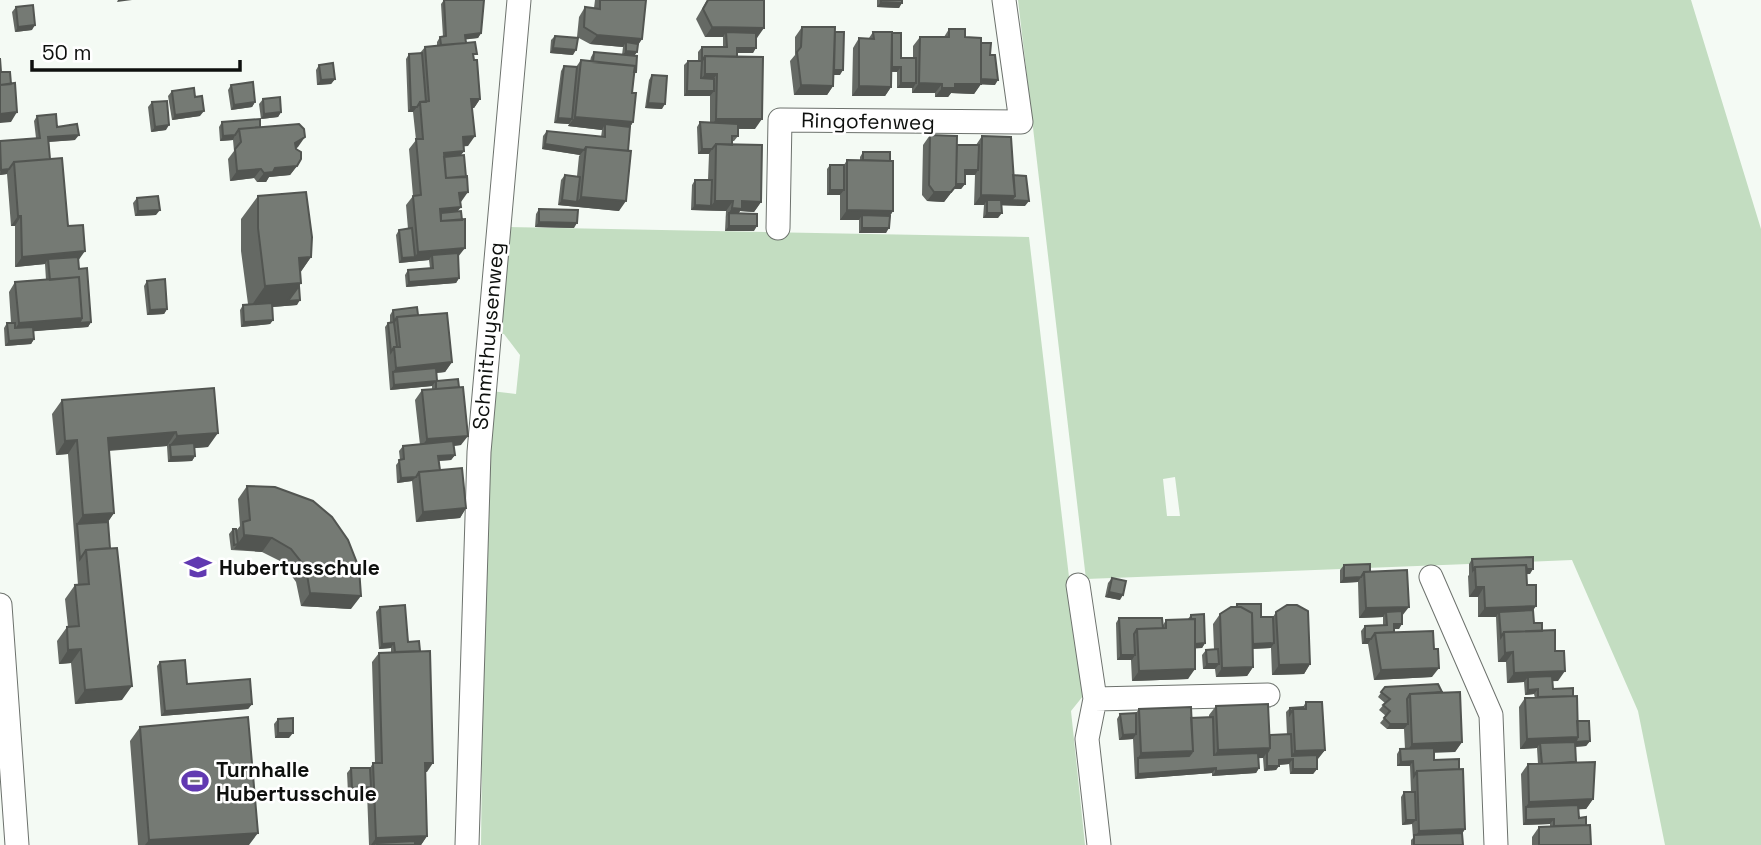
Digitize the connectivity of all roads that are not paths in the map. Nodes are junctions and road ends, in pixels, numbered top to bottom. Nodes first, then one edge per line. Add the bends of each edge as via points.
1 (519, 0) edge
2 (1004, 0) edge
3 (778, 228) dead end
4 (1431, 577) dead end
5 (1078, 585) dead end
6 (0, 605) edge
7 (1268, 695) dead end
8 (1095, 699) junction
9 (17, 845) edge
10 (467, 845) edge
11 (1098, 845) edge
12 (1496, 845) edge

1 - 10 street, Schmithuysenweg via 479,452
2 - 3 street, Ringofenweg via 1021,122 780,120
4 - 12 street via 1491,715
5 - 8 street
6 - 9 street
7 - 8 street
8 - 11 street via 1087,739

